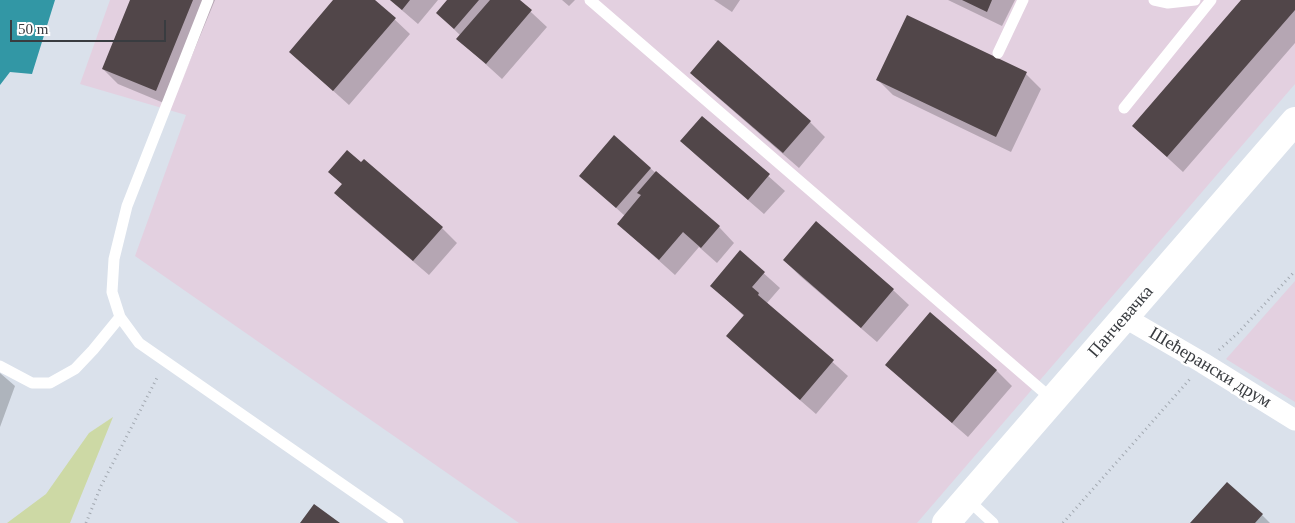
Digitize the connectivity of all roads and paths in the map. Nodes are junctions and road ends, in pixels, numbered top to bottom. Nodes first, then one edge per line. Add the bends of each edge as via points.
1 (208, 0) edge
2 (590, 0) edge
3 (1023, 0) edge
4 (1154, 0) edge
5 (1195, 0) edge
6 (1211, 0) edge
7 (998, 53) dead end
8 (1124, 108) dead end
9 (1295, 121) edge
10 (1295, 271) edge
11 (120, 317) junction
12 (1124, 317) junction
13 (165, 362) junction
14 (1204, 363) junction
15 (0, 366) edge
16 (1053, 400) junction
17 (1295, 420) edge
18 (967, 499) junction
19 (86, 523) edge
20 (398, 523) edge
21 (947, 523) edge
22 (993, 523) edge
23 (1063, 523) edge

1 - 11 lane via 127,206 114,259 112,284
2 - 16 lane
3 - 7 lane
4 - 5 lane via 1168,4
6 - 8 lane
9 - 12 street, Панчевачка
10 - 14 path via 1238,333
11 - 13 lane via 139,343
11 - 15 lane via 75,369 50,383 32,383
12 - 14 street, Шећерански друм
12 - 16 street, Панчевачка
13 - 19 path via 101,486
13 - 20 lane
14 - 17 street, Шећерански друм
14 - 23 path
16 - 18 street, Панчевачка
18 - 21 street, Панчевачка
18 - 22 lane

